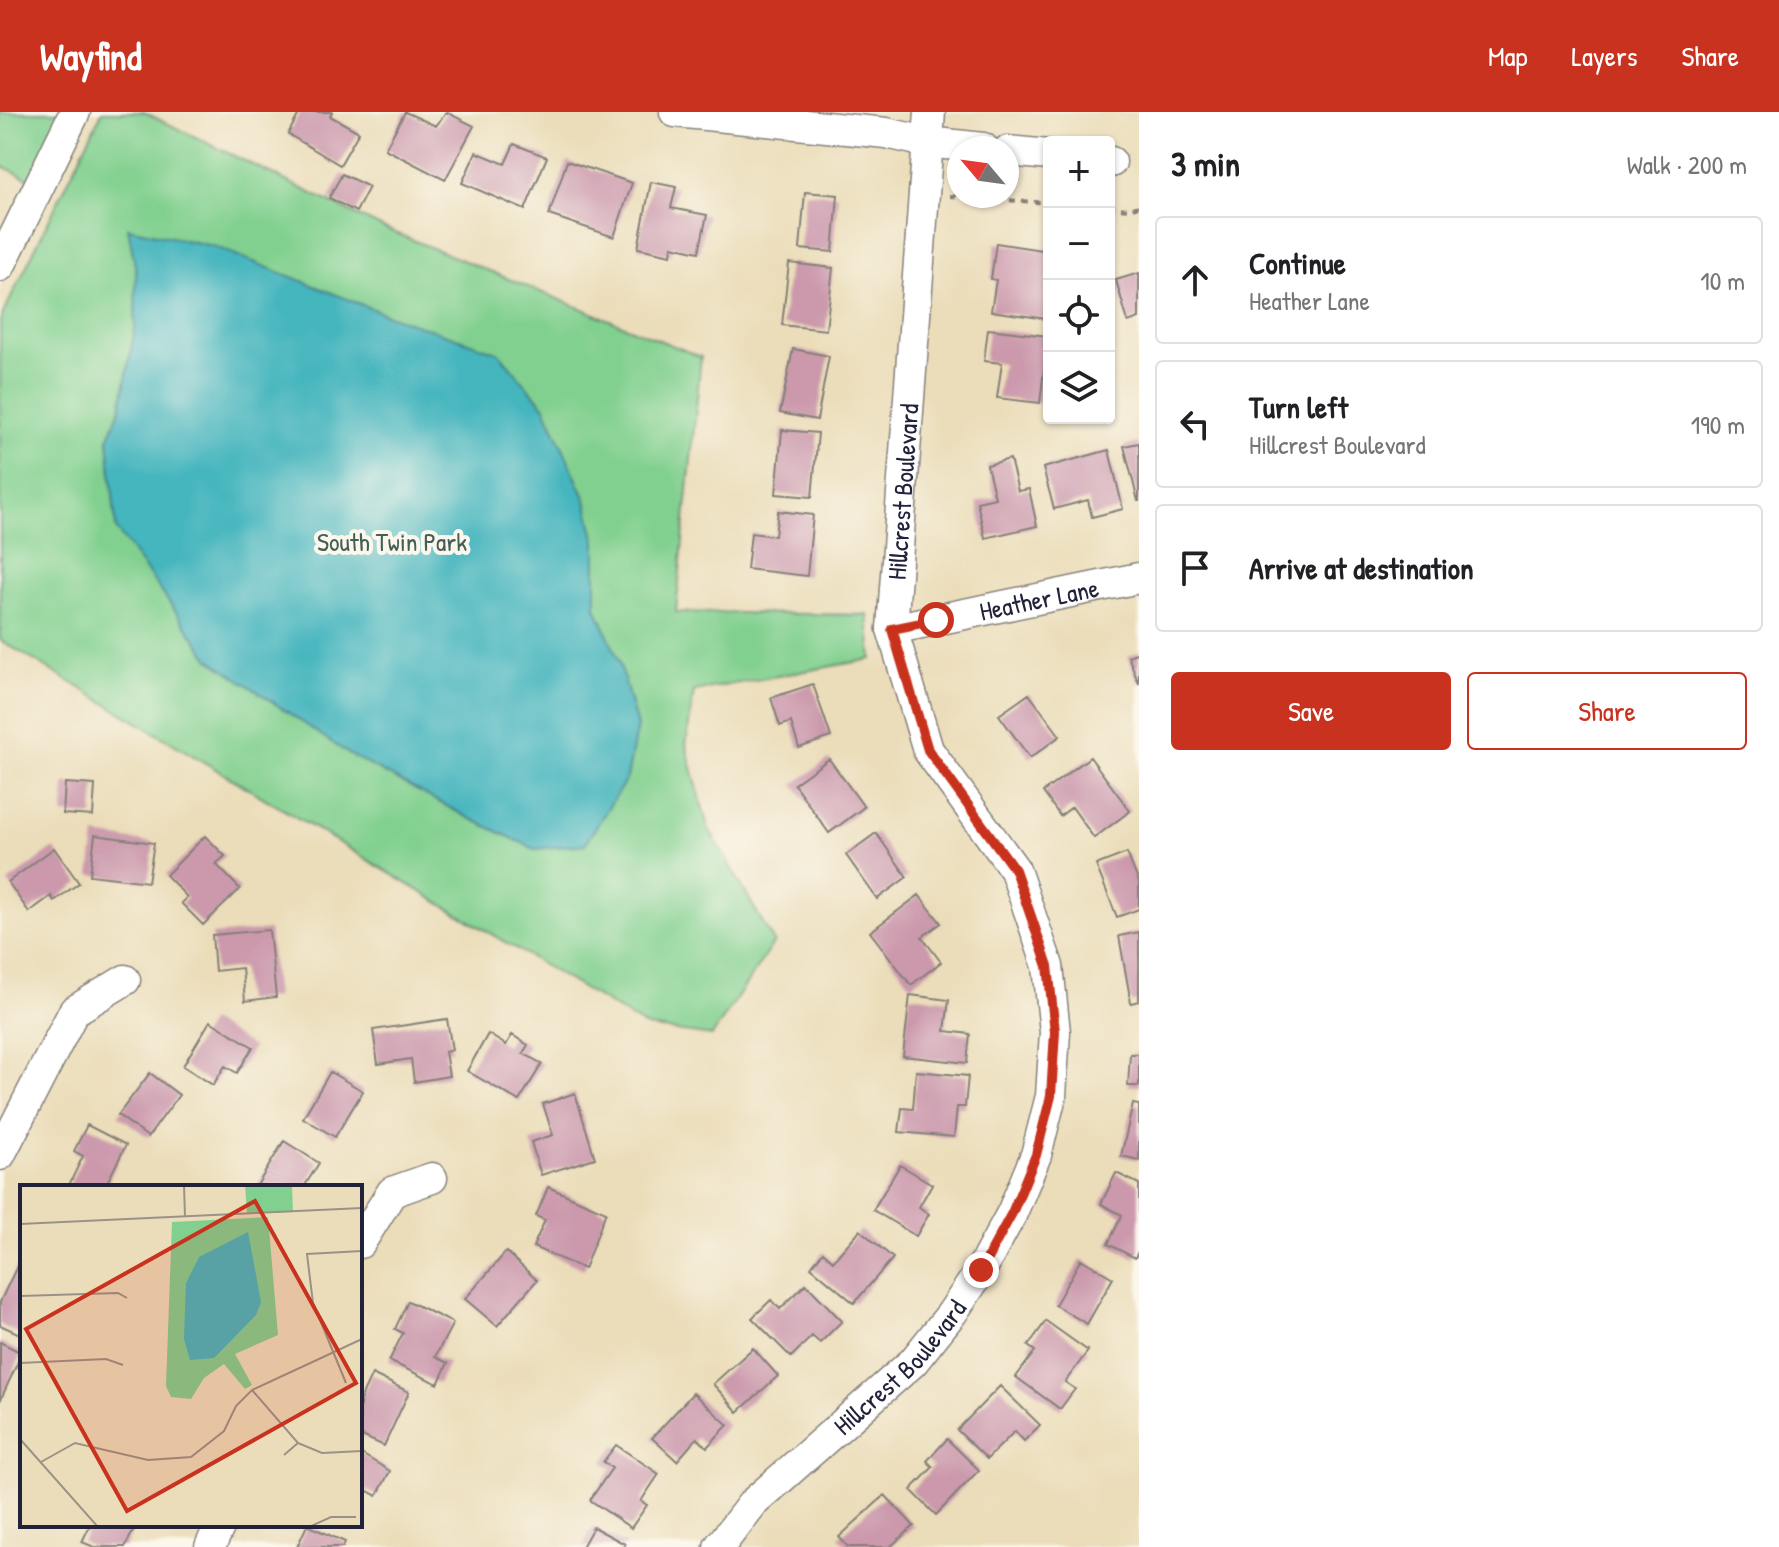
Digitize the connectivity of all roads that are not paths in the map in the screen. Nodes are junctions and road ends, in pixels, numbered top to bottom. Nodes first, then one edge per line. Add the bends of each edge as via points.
1 (75, 112) edge
2 (675, 112) edge
3 (930, 112) edge
4 (927, 142) junction
5 (947, 144) edge
6 (1019, 152) edge
7 (1043, 154) edge
8 (0, 266) edge
9 (1139, 578) edge
10 (892, 629) junction
11 (125, 980) dead end
12 (0, 1155) edge
13 (432, 1178) dead end
14 (362, 1240) edge
15 (219, 1527) edge
16 (210, 1547) edge
17 (719, 1547) edge

1 - 8 street
2 - 4 street via 886,133
3 - 4 street, Hillcrest Boulevard
4 - 5 street
4 - 10 street, Hillcrest Boulevard
6 - 7 street
9 - 10 street, Heather Lane
10 - 17 street, Hillcrest Boulevard via 928,750 1015,870 1025,898 1048,966 1055,1032 1051,1096 1036,1155 1012,1213 952,1313 913,1362 753,1503
11 - 12 street via 74,1011
13 - 14 street via 392,1192
15 - 16 street

